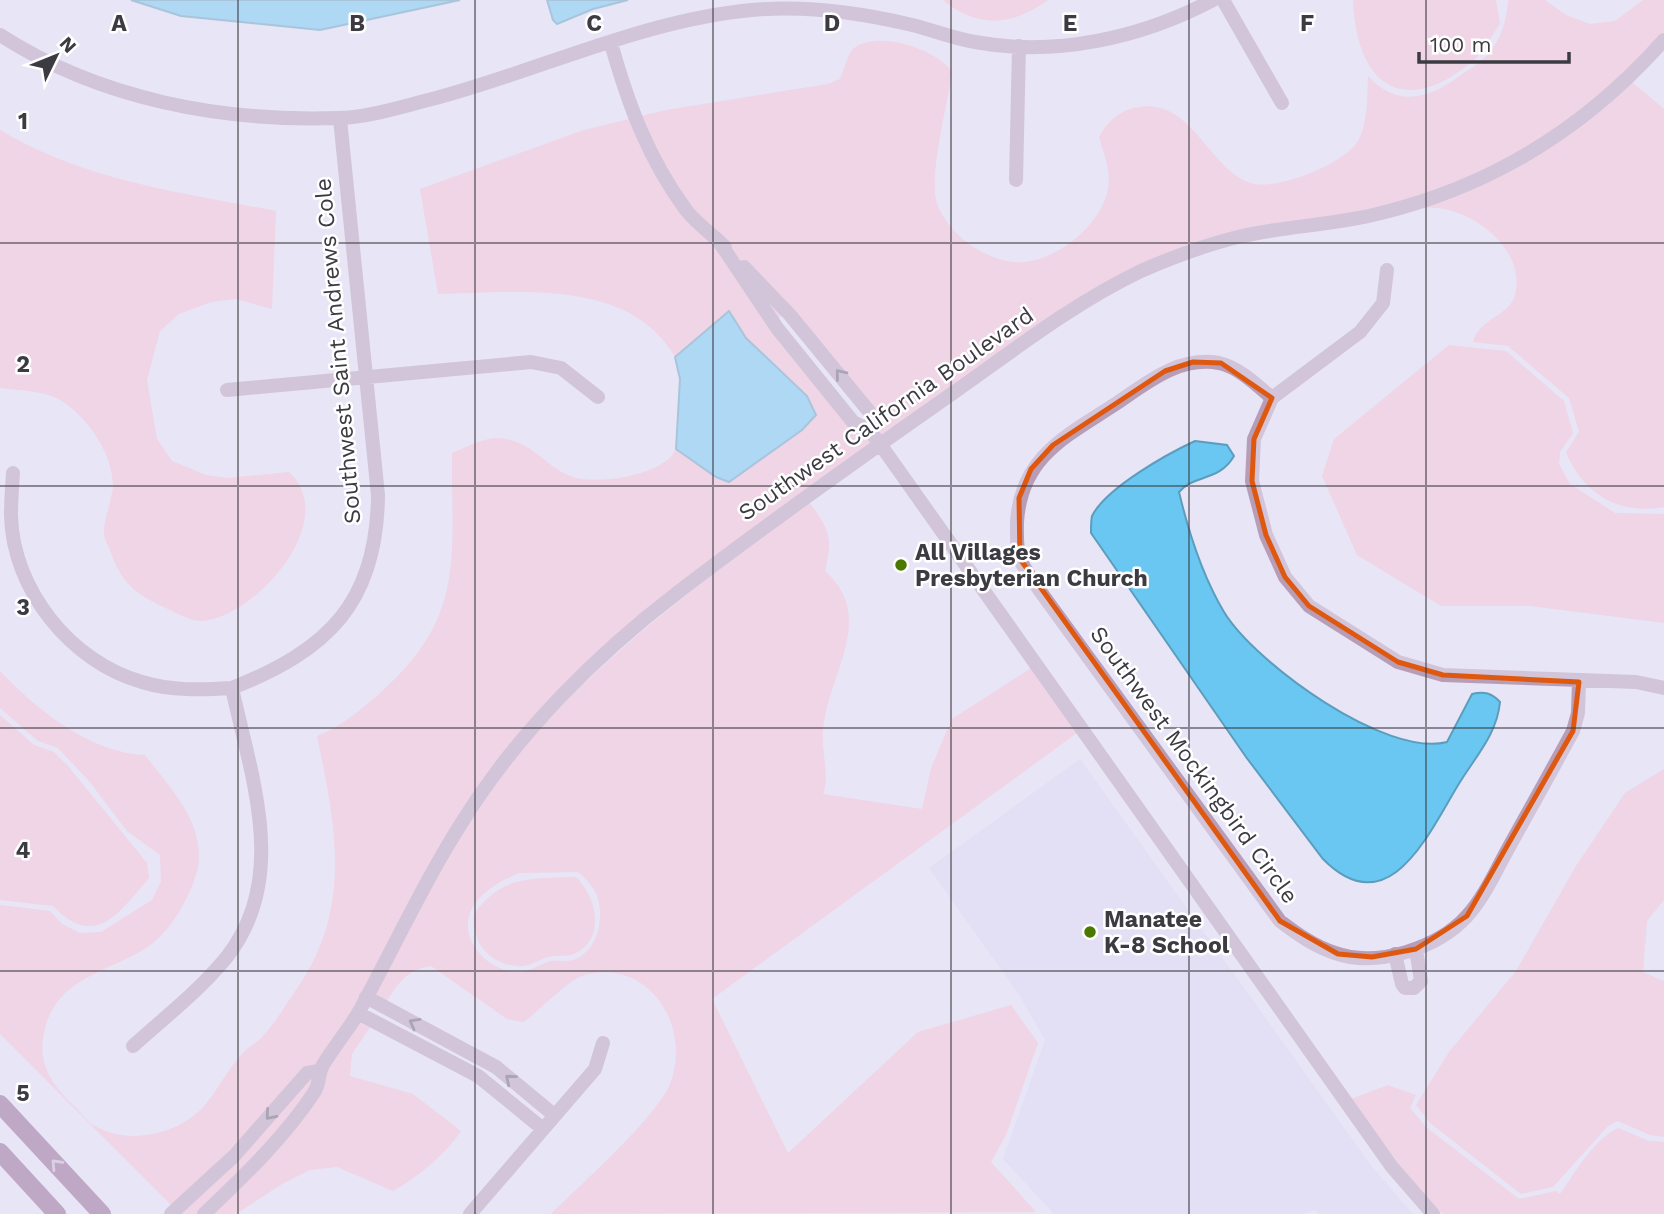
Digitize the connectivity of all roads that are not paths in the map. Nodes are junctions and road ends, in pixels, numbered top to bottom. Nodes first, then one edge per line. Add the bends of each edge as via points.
1 (1213, 0) edge
2 (1223, 0) edge
3 (851, 6) edge
4 (0, 35) edge
5 (1664, 40) edge
6 (611, 43) junction
7 (1019, 46) junction
8 (1282, 103) dead end
9 (340, 119) junction
10 (1016, 180) dead end
11 (718, 240) junction
12 (1387, 270) dead end
13 (801, 328) junction
14 (788, 341) junction
15 (366, 379) junction
16 (227, 390) dead end
17 (598, 397) dead end
18 (1272, 398) junction
19 (870, 431) junction
20 (880, 444) junction
21 (13, 473) dead end
22 (1579, 682) junction
23 (232, 688) junction
24 (1664, 688) edge
25 (1416, 949) junction
26 (1395, 954) junction
27 (366, 997) junction
28 (358, 1013) junction
29 (603, 1043) dead end
30 (133, 1046) dead end
31 (319, 1071) junction
32 (0, 1104) edge
33 (554, 1115) junction
34 (542, 1129) junction
35 (0, 1152) edge
36 (57, 1214) edge
37 (103, 1214) edge
38 (171, 1214) edge
39 (204, 1214) edge
40 (470, 1214) edge
41 (1433, 1214) edge

1 - 7 street via 1141,31 1104,40
2 - 8 street
3 - 6 street via 693,18
3 - 7 street via 975,42
4 - 9 street via 84,79 145,98 220,113
5 - 20 street, Southwest California Boulevard via 1580,121 1492,174 1436,198 1374,215 1241,236 1140,272 1064,314
6 - 9 street via 437,97
6 - 11 street via 630,109 654,162 688,212
7 - 10 street
9 - 15 street, Southwest Saint Andrews Cole
11 - 13 street
11 - 14 street
12 - 18 street via 1383,303 1360,332
13 - 14 street
19 -> 13 street via 872,415
14 - 19 street via 853,422
15 - 16 street
15 - 17 street via 542,363 570,373
15 - 23 street, Southwest Saint Andrews Cole via 378,495 377,530 361,587 312,648 276,670
18 - 22 street via 1254,439 1252,481 1266,535 1309,606 1398,662 1443,675
18 - 26 street, Southwest Mockingbird Circle via 1221,363 1192,362 1165,371 1053,445 1031,469 1019,498 1020,559 1280,921 1308,941 1338,954
19 - 20 street
20 - 27 street, Southwest California Boulevard via 670,599 563,695 466,816
20 - 41 street via 1384,1156
21 - 23 street, Southwest Saint Andrews Cole via 11,517 16,547 33,592 64,635 113,672 142,682 200,690
22 - 24 street via 1636,682
22 - 25 street, Southwest Mockingbird Circle via 1573,731 1486,889 1467,916
23 - 30 street via 261,826 263,867 255,903 227,957
25 - 26 street, Southwest Mockingbird Circle
25 - 26 street via 1421,981 1414,988 1402,984
27 - 28 street, Southwest California Boulevard
33 -> 27 street via 496,1068
28 - 31 street, Southwest California Boulevard
28 - 34 street via 478,1076
29 - 33 street via 594,1069
31 -> 38 street, Southwest California Boulevard via 307,1073 234,1156
31 - 39 street, Southwest California Boulevard via 319,1084 302,1110
37 -> 32 main road
33 - 34 street
34 - 40 street
35 - 36 main road

